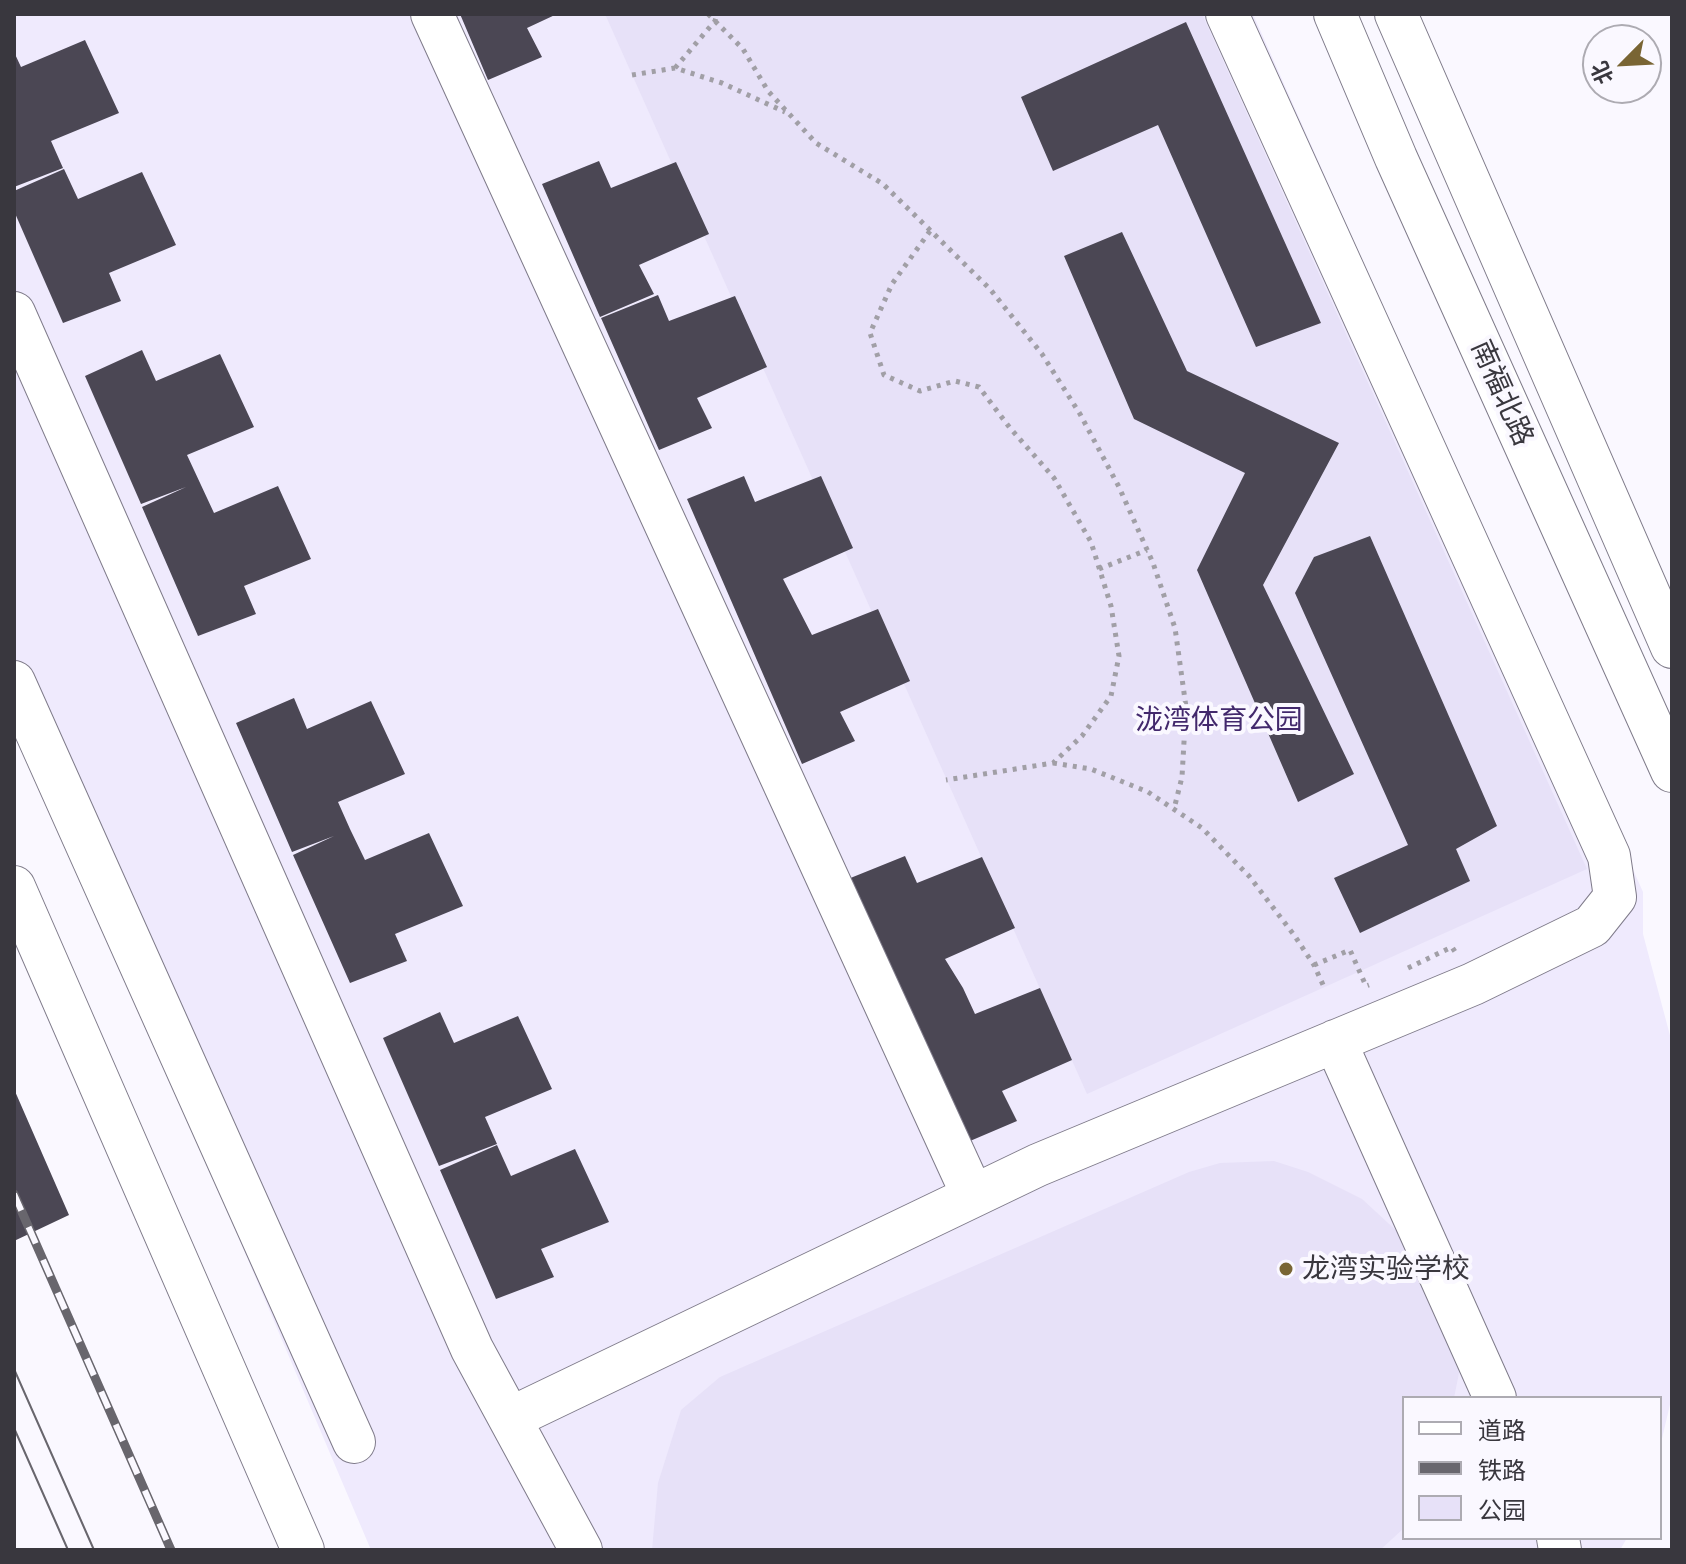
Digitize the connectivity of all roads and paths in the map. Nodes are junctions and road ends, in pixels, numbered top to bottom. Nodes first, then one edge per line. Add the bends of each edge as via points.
1 (432, 14) edge
2 (708, 14) edge
3 (1227, 14) edge
4 (1335, 14) edge
5 (1396, 14) edge
6 (716, 17) edge
7 (675, 68) junction
8 (632, 75) dead end
9 (789, 114) junction
10 (930, 231) junction
11 (14, 313) edge
12 (1147, 550) junction
13 (1099, 569) junction
14 (1672, 647) edge
15 (14, 682) edge
16 (1053, 763) junction
17 (1672, 771) edge
18 (946, 780) dead end
19 (1174, 809) junction
20 (14, 887) edge
21 (1452, 947) dead end
22 (1314, 965) junction
23 (1399, 973) dead end
24 (1376, 983) dead end
25 (1324, 987) dead end
26 (1335, 1041) junction
27 (973, 1196) junction
28 (1494, 1396) edge
29 (511, 1418) junction
30 (354, 1442) dead end
31 (303, 1550) edge
32 (581, 1550) edge

1 - 27 street
2 - 6 path
3 - 26 street via 1609,856 1615,897 1592,926 1473,984
4 - 17 street, 南福北路
5 - 14 street, 南福北路
6 - 7 path
6 - 9 path
7 - 8 path
7 - 9 path
9 - 10 path via 816,143 883,184
10 - 12 path via 990,289 1042,354 1080,414
10 - 13 path via 892,284 870,333 884,375 920,391 955,381 979,387 1054,478 1091,542
11 - 29 street via 472,1349
12 - 13 path
12 - 19 path via 1175,628 1186,707 1182,777
13 - 16 path via 1119,656 1111,696 1082,736
15 - 30 street
16 - 18 path
16 - 19 path via 1091,769 1148,792
19 - 22 path via 1202,828 1249,876
20 - 31 street
21 - 23 path
22 - 24 path via 1350,950 1366,986
22 - 25 path
26 - 27 street
26 - 28 street
27 - 29 street
29 - 32 street

